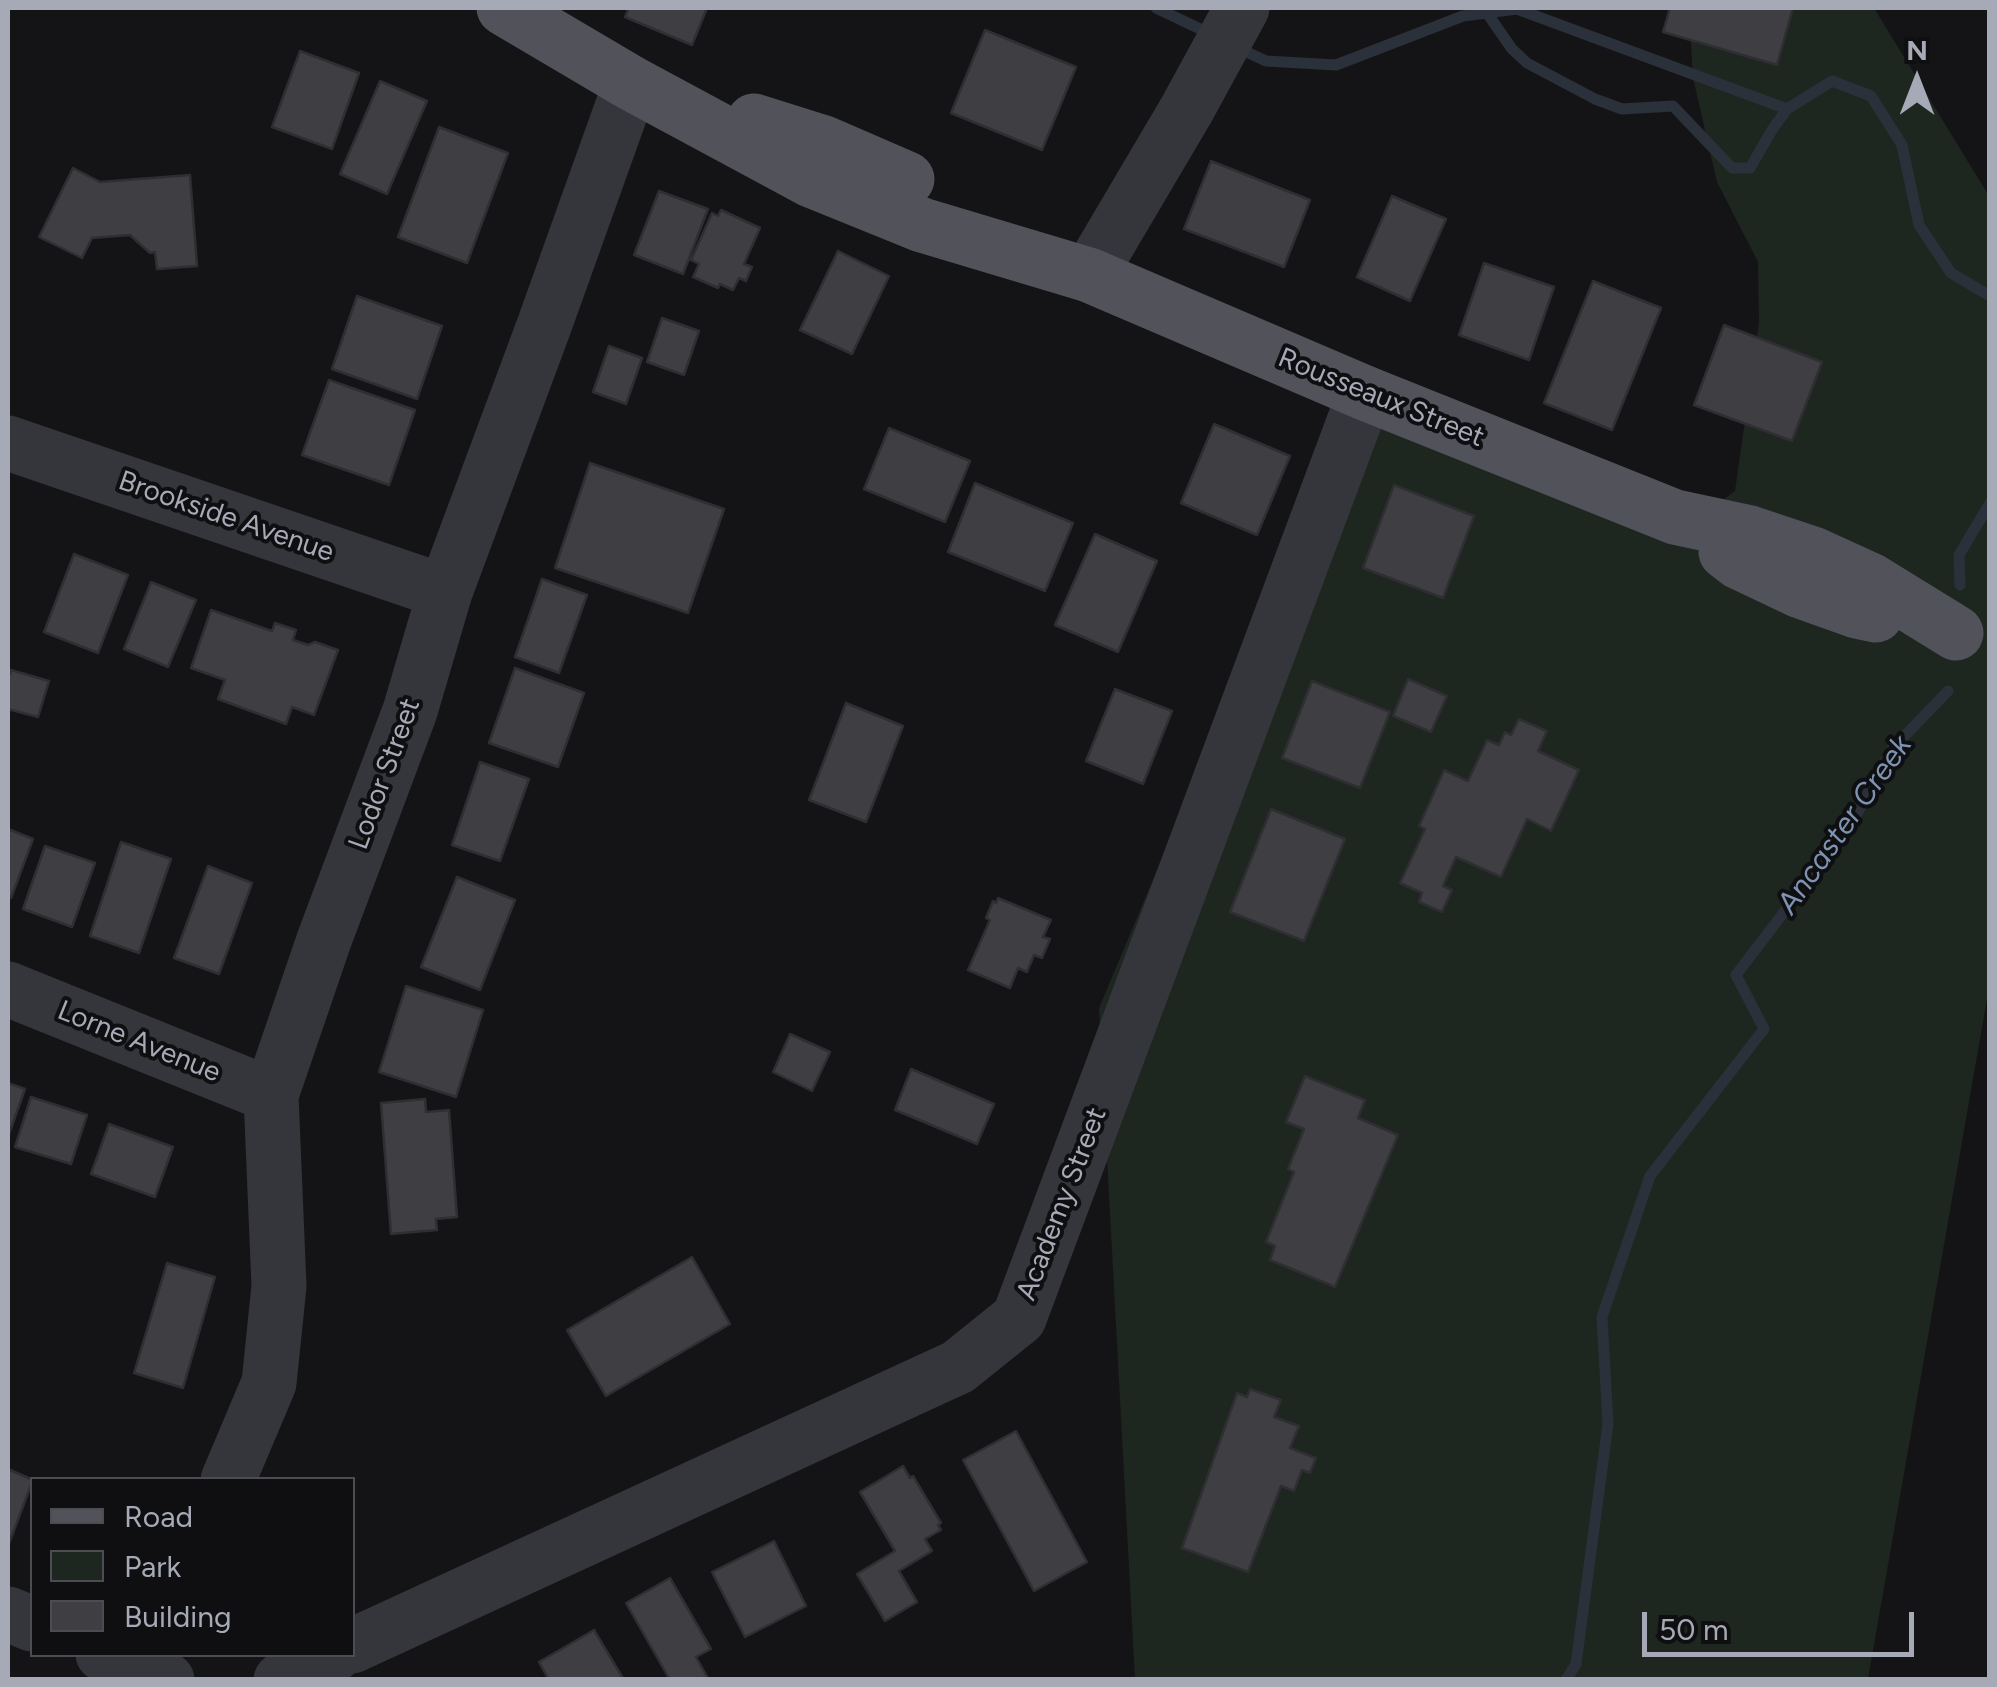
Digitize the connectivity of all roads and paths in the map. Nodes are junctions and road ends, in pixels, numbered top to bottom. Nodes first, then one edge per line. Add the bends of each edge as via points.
1 (504, 8) edge
2 (1230, 30) edge
3 (632, 83) junction
4 (1089, 275) junction
5 (1366, 393) junction
6 (8, 443) edge
7 (445, 592) junction
8 (1973, 640) edge
9 (8, 989) edge
10 (271, 1095) junction
11 (229, 1477) edge
12 (355, 1645) edge
13 (329, 1657) edge
14 (281, 1680) edge

1 - 3 main road, Rousseaux Street
2 - 4 street
3 - 4 main road, Rousseaux Street via 811,180 922,225
3 - 7 street, Lodor Street
4 - 5 main road, Rousseaux Street
5 - 8 main road, Rousseaux Street via 1676,518 1740,562 1798,590
5 - 12 street, Academy Street via 1019,1318 958,1367
6 - 7 street, Brookside Avenue
7 - 10 street, Lodor Street via 410,711
9 - 10 street, Lorne Avenue
10 - 11 street, Lodor Street via 279,1286 269,1384
13 - 14 street

